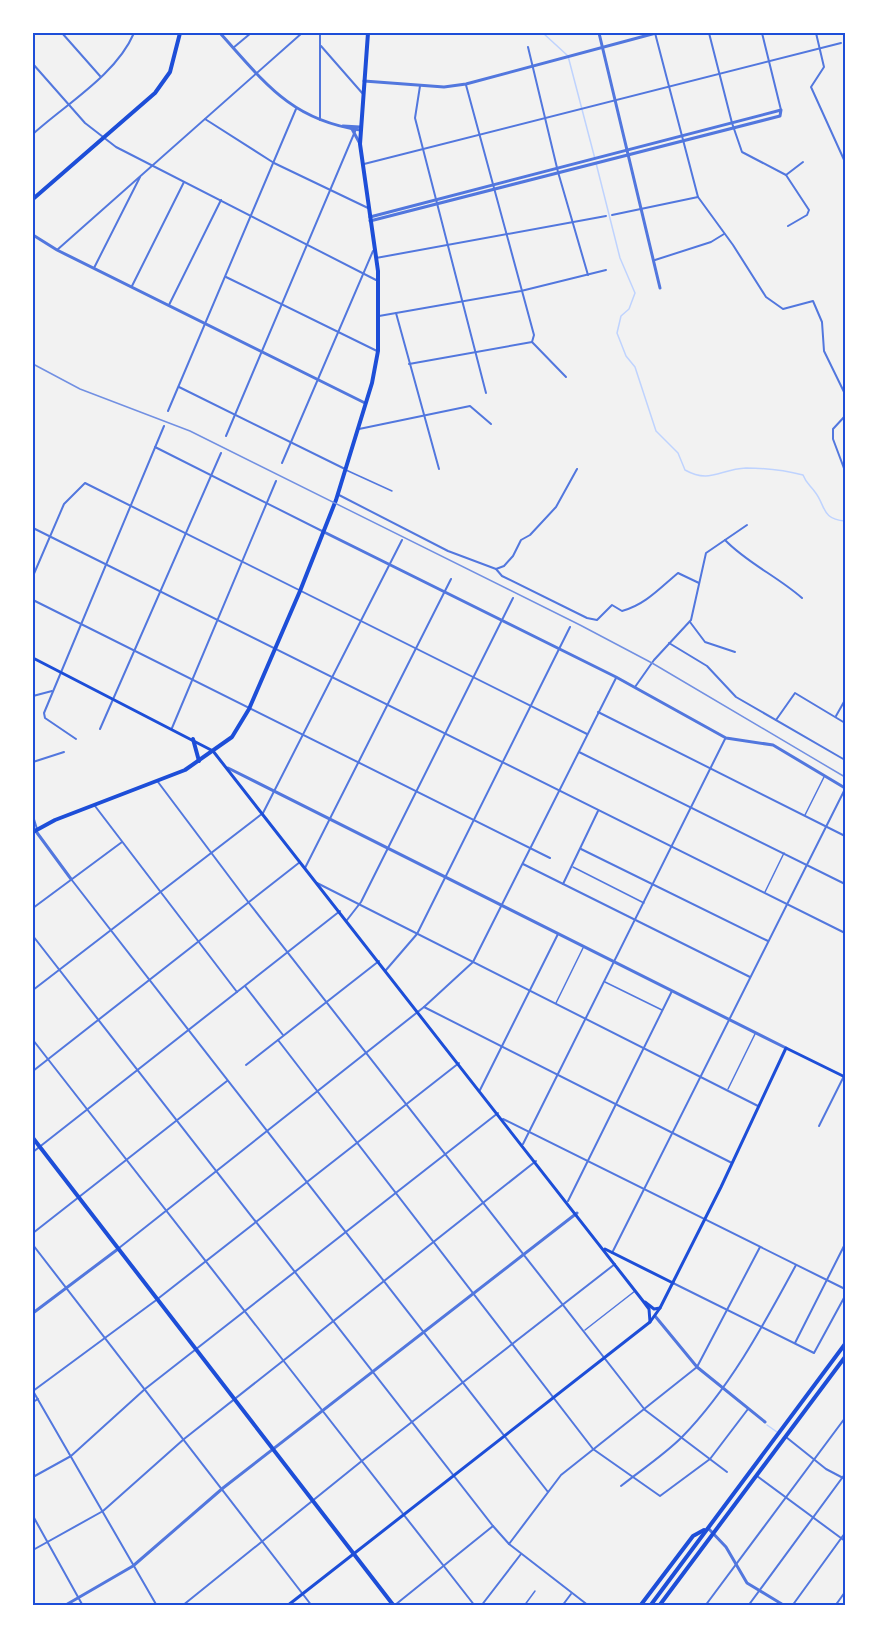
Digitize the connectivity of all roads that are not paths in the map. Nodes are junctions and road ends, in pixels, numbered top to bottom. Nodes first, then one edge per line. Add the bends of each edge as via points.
1 (62, 33) edge
2 (134, 33) edge
3 (180, 33) edge
4 (220, 33) edge
5 (251, 33) edge
6 (302, 33) edge
7 (320, 33) edge
8 (368, 33) edge
9 (599, 33) edge
10 (656, 33) edge
11 (709, 33) edge
12 (762, 33) edge
13 (816, 33) edge
14 (841, 43) dead end
15 (320, 45) junction
16 (528, 47) dead end
17 (233, 48) junction
18 (603, 48) junction
19 (820, 48) junction
20 (768, 60) junction
21 (33, 64) edge
22 (532, 66) junction
23 (719, 72) junction
24 (257, 74) junction
25 (100, 76) junction
26 (364, 81) junction
27 (466, 84) junction
28 (669, 84) junction
29 (420, 86) junction
30 (363, 94) junction
31 (615, 98) junction
32 (68, 104) junction
33 (296, 109) junction
34 (781, 111) junction
35 (545, 118) junction
36 (205, 119) junction
37 (320, 120) junction
38 (732, 123) junction
39 (33, 126) edge
40 (343, 126) junction
41 (733, 128) junction
42 (358, 129) junction
43 (37, 130) junction
44 (33, 134) edge
45 (480, 135) junction
46 (104, 138) junction
47 (682, 138) junction
48 (423, 149) junction
49 (628, 152) junction
50 (599, 159) junction
51 (803, 162) dead end
52 (845, 162) edge
53 (274, 163) junction
54 (152, 165) junction
55 (361, 165) junction
56 (557, 170) junction
57 (786, 175) junction
58 (141, 176) junction
59 (184, 182) junction
60 (493, 187) junction
61 (330, 190) junction
62 (698, 197) junction
63 (33, 199) edge
64 (221, 200) junction
65 (437, 201) junction
66 (368, 208) junction
67 (643, 209) junction
68 (251, 215) junction
69 (612, 215) dead end
70 (606, 216) dead end
71 (370, 219) junction
72 (573, 223) junction
73 (788, 226) dead end
74 (724, 234) junction
75 (33, 235) edge
76 (506, 236) junction
77 (307, 245) junction
78 (448, 245) junction
79 (375, 249) junction
80 (57, 250) junction
81 (376, 258) junction
82 (655, 260) junction
83 (94, 268) junction
84 (606, 270) dead end
85 (362, 272) junction
86 (588, 275) junction
87 (226, 277) junction
88 (379, 282) junction
89 (132, 286) junction
90 (660, 288) dead end
91 (520, 291) junction
92 (461, 301) junction
93 (169, 305) junction
94 (282, 305) junction
95 (396, 313) junction
96 (379, 316) junction
97 (205, 324) junction
98 (338, 333) junction
99 (532, 342) junction
100 (378, 351) junction
101 (262, 352) junction
102 (476, 353) junction
103 (409, 364) junction
104 (566, 377) dead end
105 (318, 380) junction
106 (179, 387) junction
107 (486, 393) dead end
108 (845, 394) edge
109 (366, 403) junction
110 (168, 411) dead end
111 (236, 415) junction
112 (422, 416) junction
113 (845, 416) edge
114 (491, 424) dead end
115 (164, 426) dead end
116 (357, 429) junction
117 (226, 436) dead end
118 (291, 442) junction
119 (154, 446) junction
120 (221, 453) dead end
121 (282, 463) dead end
122 (345, 469) junction
123 (439, 469) dead end
124 (577, 469) dead end
125 (845, 471) edge
126 (211, 474) junction
127 (276, 480) dead end
128 (392, 491) dead end
129 (338, 495) junction
130 (267, 503) junction
131 (129, 506) junction
132 (747, 525) dead end
133 (33, 528) edge
134 (324, 532) junction
135 (186, 534) junction
136 (50, 537) junction
137 (402, 540) dead end
138 (725, 540) junction
139 (242, 562) junction
140 (390, 563) junction
141 (105, 565) junction
142 (496, 569) junction
143 (33, 576) edge
144 (451, 579) dead end
145 (699, 583) junction
146 (300, 591) junction
147 (445, 591) junction
148 (160, 592) junction
149 (513, 598) dead end
150 (802, 598) dead end
151 (33, 600) edge
152 (502, 620) junction
153 (217, 621) junction
154 (360, 622) junction
155 (690, 622) junction
156 (80, 623) junction
157 (570, 627) dead end
158 (669, 643) junction
159 (559, 648) junction
160 (417, 649) junction
161 (274, 650) junction
162 (136, 652) junction
163 (735, 652) dead end
164 (33, 658) edge
165 (60, 672) junction
166 (616, 677) junction
167 (331, 678) junction
168 (473, 678) junction
169 (192, 680) junction
170 (635, 687) junction
171 (52, 691) junction
172 (33, 696) edge
173 (115, 699) junction
174 (845, 700) edge
175 (388, 706) junction
176 (530, 706) junction
177 (249, 709) junction
178 (598, 712) junction
179 (835, 717) junction
180 (776, 720) junction
181 (845, 723) edge
182 (171, 728) junction
183 (100, 729) dead end
184 (587, 734) junction
185 (302, 735) junction
186 (444, 735) junction
187 (726, 738) junction
188 (76, 739) dead end
189 (193, 739) junction
190 (213, 751) junction
191 (579, 752) junction
192 (64, 753) dead end
193 (845, 760) edge
194 (199, 761) junction
195 (33, 762) edge
196 (359, 763) junction
197 (502, 764) junction
198 (228, 768) junction
199 (711, 770) junction
200 (825, 776) junction
201 (158, 782) junction
202 (845, 788) edge
203 (274, 791) junction
204 (416, 792) junction
205 (559, 792) junction
206 (94, 806) junction
207 (692, 808) junction
208 (598, 811) junction
209 (263, 813) junction
210 (33, 816) edge
211 (804, 816) junction
212 (331, 820) junction
213 (474, 821) junction
214 (825, 826) junction
215 (35, 830) edge
216 (845, 836) edge
217 (122, 842) junction
218 (672, 847) junction
219 (388, 849) junction
220 (531, 849) junction
221 (581, 849) junction
222 (211, 853) junction
223 (784, 853) junction
224 (550, 858) dead end
225 (300, 862) junction
226 (523, 864) junction
227 (806, 864) junction
228 (572, 867) junction
229 (305, 868) junction
230 (446, 878) junction
231 (71, 879) junction
232 (317, 883) junction
233 (563, 884) junction
234 (654, 884) junction
235 (845, 884) edge
236 (160, 892) junction
237 (765, 893) junction
238 (249, 903) junction
239 (644, 903) junction
240 (360, 904) junction
241 (787, 904) junction
242 (502, 906) junction
243 (33, 908) edge
244 (340, 911) junction
245 (347, 920) junction
246 (636, 921) junction
247 (109, 931) junction
248 (559, 933) junction
249 (845, 933) edge
250 (417, 934) junction
251 (33, 936) edge
252 (768, 941) junction
253 (200, 942) junction
254 (584, 947) junction
255 (288, 952) junction
256 (379, 962) junction
257 (473, 962) junction
258 (615, 963) junction
259 (59, 969) junction
260 (386, 970) junction
261 (750, 977) junction
262 (148, 980) junction
263 (605, 982) junction
264 (245, 986) junction
265 (33, 990) edge
266 (530, 990) junction
267 (672, 991) junction
268 (237, 992) junction
269 (327, 1002) junction
270 (556, 1003) junction
271 (424, 1006) junction
272 (663, 1010) junction
273 (418, 1012) junction
274 (587, 1018) junction
275 (98, 1019) junction
276 (729, 1020) junction
277 (188, 1031) junction
278 (756, 1033) junction
279 (283, 1035) junction
280 (33, 1040) edge
281 (278, 1040) junction
282 (504, 1047) junction
283 (644, 1047) junction
284 (786, 1048) junction
285 (366, 1051) junction
286 (48, 1059) junction
287 (459, 1063) junction
288 (246, 1065) dead end
289 (138, 1070) junction
290 (33, 1071) edge
291 (558, 1076) junction
292 (701, 1076) junction
293 (845, 1076) edge
294 (227, 1080) junction
295 (480, 1090) junction
296 (728, 1090) junction
297 (316, 1091) junction
298 (407, 1103) junction
299 (616, 1104) junction
300 (758, 1106) junction
301 (88, 1109) junction
302 (498, 1113) junction
303 (503, 1119) junction
304 (177, 1120) junction
305 (819, 1126) dead end
306 (267, 1131) junction
307 (529, 1132) junction
308 (672, 1133) junction
309 (33, 1138) edge
310 (357, 1142) junction
311 (523, 1144) junction
312 (40, 1147) junction
313 (33, 1152) edge
314 (446, 1153) junction
315 (128, 1160) junction
316 (536, 1161) junction
317 (587, 1161) junction
318 (732, 1162) junction
319 (217, 1170) junction
320 (306, 1182) junction
321 (644, 1189) junction
322 (397, 1194) junction
323 (80, 1197) junction
324 (568, 1201) junction
325 (485, 1204) junction
326 (167, 1210) junction
327 (577, 1213) junction
328 (705, 1219) junction
329 (256, 1221) junction
330 (33, 1233) edge
331 (346, 1233) junction
332 (435, 1244) junction
333 (845, 1244) edge
334 (33, 1245) edge
335 (760, 1247) junction
336 (119, 1248) junction
337 (604, 1248) junction
338 (612, 1253) junction
339 (524, 1254) junction
340 (206, 1260) junction
341 (615, 1264) junction
342 (796, 1264) junction
343 (296, 1273) junction
344 (827, 1280) junction
345 (385, 1283) junction
346 (673, 1283) junction
347 (67, 1287) junction
348 (845, 1289) edge
349 (635, 1291) junction
350 (473, 1294) junction
351 (845, 1296) edge
352 (158, 1298) junction
353 (643, 1301) junction
354 (564, 1305) junction
355 (660, 1308) junction
356 (245, 1311) junction
357 (727, 1311) junction
358 (33, 1313) edge
359 (655, 1316) junction
360 (335, 1320) junction
361 (650, 1322) junction
362 (761, 1328) junction
363 (584, 1331) junction
364 (424, 1333) junction
365 (107, 1338) junction
366 (794, 1344) junction
367 (845, 1344) edge
368 (513, 1345) junction
369 (196, 1348) junction
370 (605, 1357) junction
371 (845, 1357) edge
372 (283, 1360) junction
373 (697, 1367) junction
374 (374, 1372) junction
375 (463, 1384) junction
376 (721, 1388) junction
377 (145, 1389) junction
378 (33, 1391) edge
379 (554, 1397) junction
380 (38, 1399) junction
381 (236, 1399) junction
382 (33, 1402) edge
383 (748, 1409) junction
384 (645, 1410) junction
385 (323, 1411) junction
386 (845, 1418) edge
387 (765, 1422) dead end
388 (412, 1423) junction
389 (504, 1436) junction
390 (682, 1437) junction
391 (786, 1437) junction
392 (184, 1439) junction
393 (275, 1449) junction
394 (593, 1449) junction
395 (71, 1456) junction
396 (710, 1459) junction
397 (363, 1460) junction
398 (814, 1460) junction
399 (728, 1472) dead end
400 (845, 1474) edge
401 (454, 1475) junction
402 (757, 1476) junction
403 (33, 1477) edge
404 (632, 1478) junction
405 (844, 1478) edge
406 (621, 1486) dead end
407 (223, 1488) junction
408 (548, 1492) junction
409 (785, 1497) junction
410 (314, 1500) junction
411 (103, 1511) junction
412 (403, 1515) junction
413 (33, 1516) edge
414 (813, 1518) junction
415 (493, 1526) junction
416 (708, 1528) junction
417 (713, 1533) junction
418 (845, 1533) edge
419 (841, 1539) junction
420 (263, 1540) junction
421 (47, 1541) junction
422 (845, 1542) edge
423 (508, 1544) junction
424 (33, 1550) edge
425 (356, 1553) junction
426 (521, 1554) junction
427 (735, 1565) junction
428 (133, 1566) junction
429 (443, 1566) junction
430 (535, 1591) dead end
431 (759, 1591) junction
432 (845, 1592) edge
433 (572, 1593) junction
434 (303, 1594) junction
435 (78, 1598) junction
436 (64, 1606) edge
437 (83, 1606) edge
438 (157, 1606) edge
439 (183, 1606) edge
440 (287, 1606) edge
441 (312, 1606) edge
442 (394, 1606) edge
443 (475, 1606) edge
444 (481, 1606) edge
445 (524, 1606) edge
446 (562, 1606) edge
447 (589, 1606) edge
448 (640, 1606) edge
449 (650, 1606) edge
450 (659, 1606) edge
451 (705, 1606) edge
452 (748, 1606) edge
453 (785, 1606) edge
454 (792, 1606) edge
455 (835, 1606) edge

1 - 25 street
2 - 25 street via 125,50
3 - 46 main road via 176,57 165,81
4 - 17 street
5 - 17 street
6 - 24 street
7 - 15 street
8 - 26 main road
9 - 18 street
10 - 18 street
10 - 28 street
11 - 23 street
12 - 20 street
13 - 19 street
14 - 19 street
15 - 30 street
15 - 37 street
16 - 22 street
17 - 24 street
18 - 22 street
18 - 31 street
19 - 20 street
19 - 52 street via 824,67 811,87
20 - 23 street
20 - 34 street
21 - 32 street
22 - 27 street
22 - 35 street
23 - 28 street
23 - 38 street
24 - 33 street
24 - 36 street
25 - 32 street
26 - 29 street
26 - 30 main road
27 - 29 street
27 - 45 street
28 - 31 street
28 - 47 street
29 - 48 street via 415,118
30 - 42 main road
31 - 35 street
31 - 49 street
32 - 43 street
32 - 46 street
33 - 37 street
33 - 53 street
34 - 38 street
34 - 41 street via 780,116
35 - 45 street
35 - 56 street
36 - 53 street
36 - 54 street
37 - 40 street
38 - 41 street
38 - 47 street
39 - 43 street
40 - 42 street
40 - 42 street
41 - 47 street
41 - 57 street via 745,154
42 - 55 main road
42 - 61 street
43 - 44 street
45 - 48 street
45 - 60 street
46 - 54 street
46 - 63 main road
47 - 49 street
47 - 62 street
48 - 55 street
48 - 65 street
49 - 50 street
49 - 67 street
50 - 56 street
50 - 56 street via 592,164
51 - 57 street
53 - 61 street
53 - 68 street
54 - 58 street
54 - 59 street
55 - 66 main road
56 - 60 street
56 - 72 street
57 - 73 street via 809,210
58 - 80 street
58 - 83 street
59 - 64 street
59 - 89 street
60 - 65 street
60 - 76 street
61 - 66 street
61 - 77 street
62 - 67 street
62 - 74 street
64 - 68 street
64 - 93 street
65 - 71 street
65 - 78 street
66 - 71 main road
67 - 69 street
67 - 82 street
68 - 77 street
68 - 87 street
70 - 72 street
71 - 79 main road
72 - 76 street
72 - 86 street
74 - 82 street
74 - 108 street via 766,297 783,309 813,301 822,322 824,351
75 - 80 street
76 - 78 street
76 - 91 street
77 - 85 street
77 - 94 street
78 - 81 street
78 - 92 street
79 - 81 main road
79 - 85 street
80 - 83 street
81 - 88 main road
82 - 90 street
83 - 89 street
84 - 86 street
85 - 88 street
85 - 98 street
86 - 91 street
87 - 94 street
87 - 97 street
88 - 96 main road
89 - 93 street
91 - 92 street
91 - 99 street via 534,335
92 - 95 street
92 - 102 street
93 - 97 street
94 - 98 street
94 - 101 street
95 - 96 street
95 - 103 street
96 - 100 main road
97 - 101 street
97 - 106 street
98 - 100 street
98 - 105 street
99 - 102 street
99 - 104 street
100 - 109 main road
101 - 105 street
101 - 111 street
102 - 103 street
102 - 107 street
103 - 112 street
105 - 109 street
105 - 118 street
106 - 110 street
106 - 111 street
109 - 116 main road
111 - 117 street
111 - 118 street
112 - 114 street via 470,406
112 - 116 street
112 - 123 street
113 - 125 street via 833,429 833,439
115 - 119 street
116 - 122 main road
118 - 121 street
118 - 122 street
119 - 126 street
119 - 131 street
120 - 126 street
122 - 128 lane
122 - 129 main road
124 - 142 street via 556,507 521,540 504,566
126 - 130 street
126 - 135 street
127 - 130 street
129 - 134 main road
129 - 142 street via 448,551
130 - 134 street
130 - 139 street
131 - 135 street
131 - 136 street via 85,483 64,504
131 - 141 street
132 - 138 street
133 - 136 street
134 - 140 street
134 - 146 main road
135 - 139 street
135 - 148 street
136 - 141 street
136 - 143 street
137 - 140 street
138 - 145 street via 706,553
138 - 150 street via 737,552 782,579
139 - 146 street
139 - 153 street
140 - 147 street
140 - 154 street
141 - 148 street
141 - 156 street
142 - 145 street via 502,576 597,620 612,605 622,611 634,608 678,573
144 - 147 street
145 - 155 street
146 - 154 street
146 - 161 main road
147 - 152 street
147 - 160 street
148 - 153 street
148 - 162 street
149 - 152 street
151 - 156 street
152 - 159 street
152 - 168 street
153 - 161 street
153 - 169 street
154 - 160 street
154 - 167 street
155 - 158 street
155 - 163 street via 705,642
156 - 162 street
156 - 165 street
157 - 159 street
158 - 170 street
158 - 180 street via 707,666 736,697
159 - 166 street
159 - 176 street
160 - 168 street
160 - 175 street
161 - 167 street
161 - 177 main road
162 - 169 street
162 - 173 street
164 - 165 main road
165 - 171 street
165 - 173 main road
166 - 170 street
166 - 178 street
167 - 175 street
167 - 185 street
168 - 176 street
168 - 186 street
169 - 177 street
169 - 182 street
170 - 187 street
171 - 172 street
171 - 188 street via 45,718
173 - 182 main road
173 - 183 street
174 - 179 street
175 - 186 street
175 - 196 street
176 - 184 street
176 - 197 street
177 - 185 street
177 - 190 main road via 232,737
178 - 184 street
178 - 199 street
179 - 180 street via 794,693
179 - 181 street
180 - 193 street
182 - 189 main road
184 - 191 street
185 - 196 street
185 - 203 street
186 - 197 street
186 - 204 street
187 - 199 street
187 - 200 street via 767,743
189 - 190 main road
189 - 194 main road
190 - 194 main road
190 - 198 main road
191 - 205 street
191 - 207 street
192 - 195 street
194 - 201 main road
196 - 204 street
196 - 212 street
197 - 205 street
197 - 213 street
198 - 203 street
198 - 209 main road
199 - 207 street
199 - 211 street
200 - 202 street
200 - 211 lane
201 - 206 main road
201 - 222 street
202 - 214 street
203 - 209 street
203 - 212 street
204 - 213 street
204 - 219 street
205 - 208 street
205 - 220 street
206 - 215 main road
206 - 217 street
207 - 218 street
207 - 223 street
208 - 218 street
208 - 221 street
209 - 222 street
209 - 225 main road
210 - 215 street
211 - 214 street
212 - 219 street
212 - 229 street
213 - 220 street
213 - 230 street
214 - 216 street
214 - 227 street
215 - 231 street
217 - 231 street
217 - 236 street
218 - 234 street
218 - 237 street
219 - 230 street
219 - 240 street
220 - 224 street
220 - 226 street
221 - 228 street
221 - 234 street
222 - 236 street
222 - 238 street
223 - 227 street
223 - 237 lane
225 - 229 main road
225 - 238 street
226 - 233 street
226 - 242 street
227 - 235 street
227 - 241 street
228 - 233 street
228 - 239 lane
229 - 232 main road
230 - 242 street
230 - 250 street
231 - 243 street
231 - 247 street
232 - 240 street
232 - 244 main road
233 - 246 street
234 - 239 street
234 - 252 street
236 - 247 street
236 - 253 street
237 - 241 street
238 - 253 street
238 - 255 street
239 - 246 street
240 - 245 street
240 - 250 street
241 - 249 street
241 - 252 street
242 - 248 street
242 - 257 street
244 - 245 main road
244 - 255 street
245 - 256 main road
246 - 258 street
246 - 261 street
247 - 259 street
247 - 262 street
248 - 254 street
248 - 266 street
250 - 257 street
250 - 260 street
251 - 259 street
252 - 261 street
253 - 262 street
253 - 268 street
254 - 258 street
254 - 270 lane
255 - 264 street
255 - 269 street
256 - 260 main road
256 - 269 street
257 - 266 street
257 - 271 street
258 - 263 street
258 - 267 street
259 - 265 street
259 - 275 street
260 - 273 main road
261 - 276 street
262 - 275 street
262 - 277 street
263 - 272 lane
263 - 274 street
264 - 268 street
264 - 279 street
266 - 270 street
266 - 282 street
267 - 272 street
267 - 276 street
268 - 277 street
269 - 279 street
269 - 285 street
270 - 274 street
271 - 273 street
271 - 282 street
272 - 283 street
273 - 285 street
273 - 287 main road
274 - 283 street
274 - 291 street
275 - 286 street
275 - 289 street
276 - 278 street
276 - 292 street
277 - 289 street
277 - 294 street
278 - 284 street
278 - 296 lane
279 - 281 street
280 - 286 street
281 - 288 street
281 - 297 street
282 - 291 street
282 - 295 street
283 - 292 street
283 - 299 street
284 - 293 main road
284 - 300 main road
285 - 297 street
285 - 298 street
286 - 290 street
286 - 301 street
287 - 295 main road
287 - 298 street
289 - 301 street
289 - 304 street
291 - 299 street
291 - 307 street
292 - 296 street
292 - 308 street
293 - 305 street
294 - 304 street
294 - 306 street
295 - 302 main road
296 - 300 street
297 - 306 street
297 - 310 street
298 - 310 street
298 - 314 street
299 - 308 street
299 - 317 street
300 - 318 main road
301 - 312 street
301 - 315 street
302 - 303 main road
302 - 314 street
303 - 307 street
303 - 311 main road
304 - 315 street
304 - 319 street
306 - 319 street
306 - 320 street
307 - 311 street
307 - 317 street
308 - 318 street
308 - 321 street
309 - 312 main road
310 - 320 street
310 - 322 street
311 - 316 main road
312 - 313 street
312 - 323 main road
314 - 322 street
314 - 325 street
315 - 323 street
315 - 326 street
316 - 324 main road
316 - 325 street
317 - 321 street
317 - 324 street
318 - 328 main road
319 - 326 street
319 - 329 street
320 - 329 street
320 - 331 street
321 - 328 street
321 - 338 street
322 - 331 street
322 - 332 street
323 - 330 street
323 - 336 main road
324 - 327 main road
325 - 332 street
325 - 339 street
326 - 336 street
326 - 340 street
327 - 337 main road
327 - 339 street
328 - 335 street
328 - 346 main road
329 - 340 street
329 - 343 street
331 - 343 street
331 - 345 street
332 - 345 street
332 - 350 street
333 - 344 street
334 - 347 street
335 - 342 street
335 - 357 street
336 - 347 street
336 - 352 main road
337 - 338 main road
337 - 341 main road
338 - 346 main road
339 - 350 street
339 - 354 street
340 - 352 street
340 - 356 street
341 - 349 main road
341 - 354 street
342 - 344 street
342 - 362 street
343 - 356 street
343 - 360 street
344 - 348 street
344 - 366 street
345 - 360 street
345 - 364 street
346 - 355 main road
346 - 357 street
347 - 358 street
347 - 365 street
349 - 353 main road
349 - 363 lane
350 - 364 street
350 - 368 street
351 - 366 street via 814,1353
352 - 365 street
352 - 369 main road
353 - 355 main road via 654,1309
353 - 361 main road
354 - 363 street
354 - 368 street
355 - 359 main road
356 - 369 street
356 - 372 street
357 - 362 street
357 - 373 street
359 - 361 main road
359 - 373 street
360 - 372 street
360 - 374 street
361 - 370 main road
362 - 366 street
362 - 376 street
363 - 370 street
364 - 374 street
364 - 375 street
365 - 377 street
365 - 378 street
367 - 416 main road
368 - 375 street
368 - 379 street
369 - 377 street
369 - 381 main road
370 - 379 main road
370 - 384 street
371 - 391 main road
372 - 381 street
372 - 385 street
373 - 376 street
373 - 384 street
374 - 385 street
374 - 388 street
375 - 388 street
375 - 389 street
376 - 383 street
376 - 390 street
377 - 392 street
377 - 395 street
378 - 380 street
379 - 389 main road
379 - 394 street
380 - 382 street
380 - 395 street
381 - 392 street
381 - 393 main road
383 - 387 street
383 - 396 street
384 - 390 street
384 - 394 street
385 - 393 street
385 - 397 street
386 - 398 street
388 - 397 street
388 - 401 street
389 - 401 main road
389 - 408 street
390 - 396 street
390 - 404 street
391 - 398 street
391 - 402 main road
392 - 407 street
392 - 411 street
393 - 407 street
393 - 410 main road
394 - 404 street
394 - 408 street via 561,1475
395 - 403 street
395 - 411 street
396 - 399 street
396 - 404 street via 660,1496
397 - 410 street
397 - 412 street
398 - 405 street
398 - 409 street
400 - 405 street
401 - 412 main road
401 - 415 street
402 - 409 street
402 - 417 main road
404 - 406 street
405 - 414 street
407 - 420 street
407 - 428 street
408 - 423 street
409 - 414 street
409 - 427 street
410 - 420 street
410 - 425 main road
411 - 421 street
411 - 428 street
412 - 425 main road
412 - 429 street
413 - 421 street
414 - 419 street
414 - 431 street
415 - 423 street
415 - 429 street
416 - 417 street
416 - 448 main road via 693,1536
416 - 449 main road
417 - 427 street
417 - 450 main road
418 - 419 street
419 - 422 street
419 - 454 street
420 - 434 street
420 - 439 street
421 - 424 street
421 - 435 street
423 - 426 street
425 - 434 main road
425 - 442 main road
426 - 433 street
426 - 444 street
427 - 431 street via 742,1579
427 - 451 street
428 - 435 street
428 - 438 street
429 - 442 street
429 - 443 street
430 - 445 lane
431 - 452 street
431 - 453 street
432 - 455 street
433 - 446 street
433 - 447 street
434 - 440 main road
434 - 441 street
435 - 436 street
435 - 437 street

